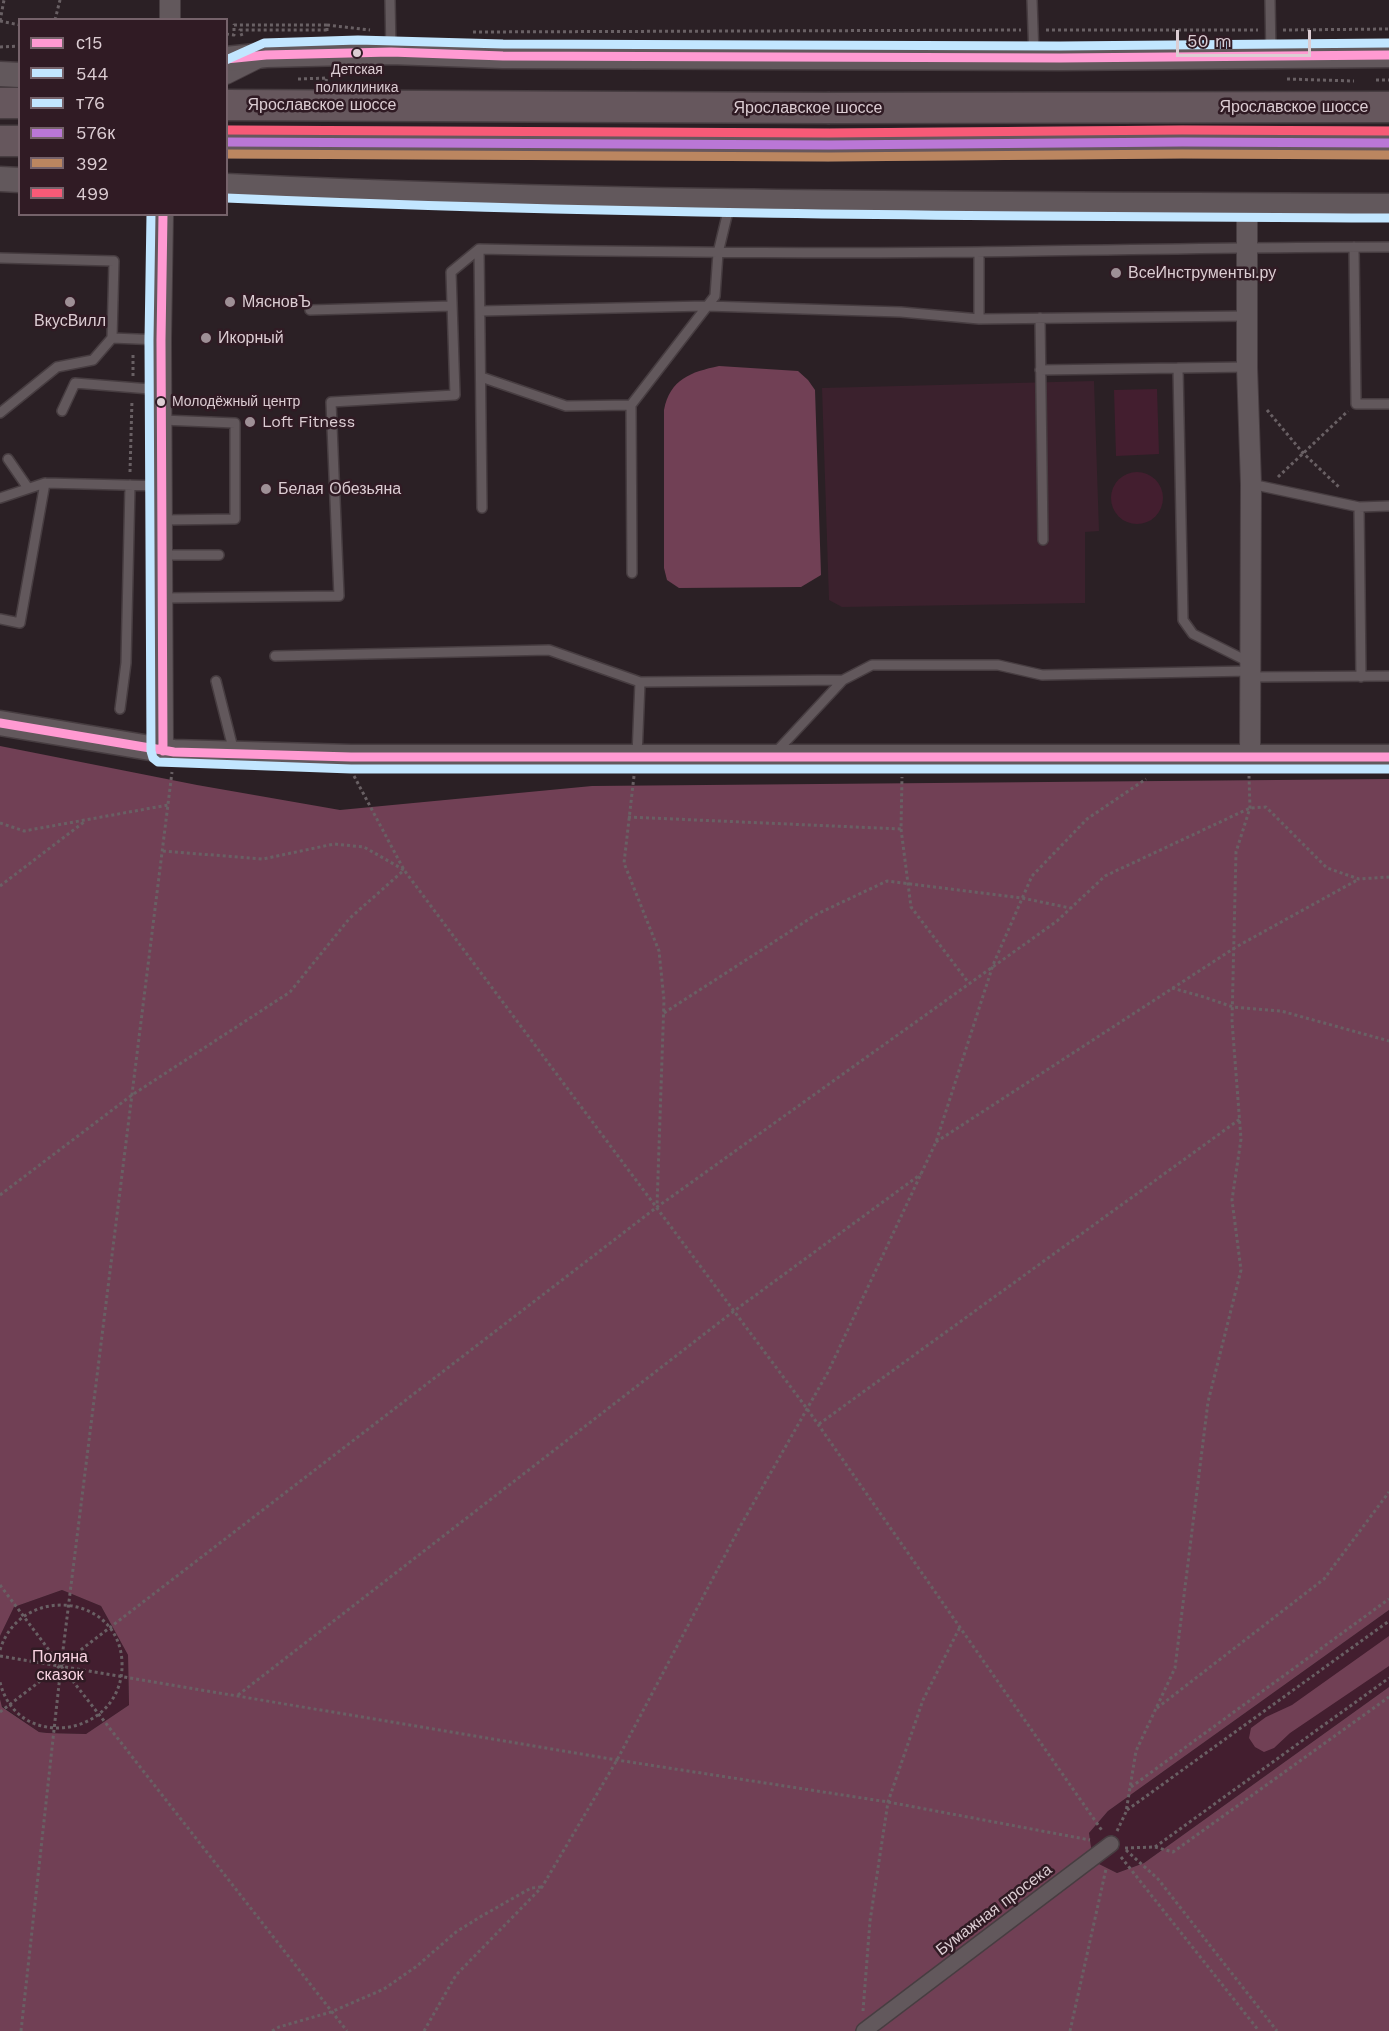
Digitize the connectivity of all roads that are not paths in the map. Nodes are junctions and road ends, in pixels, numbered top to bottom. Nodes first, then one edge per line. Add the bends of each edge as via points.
1 (170, 0) edge
2 (390, 0) edge
3 (1032, 0) edge
4 (1270, 0) edge
5 (170, 18) edge
6 (391, 42) junction
7 (266, 55) junction
8 (1389, 55) edge
9 (1271, 56) junction
10 (1034, 57) junction
11 (228, 59) edge
12 (228, 73) edge
13 (0, 74) edge
14 (18, 75) edge
15 (0, 103) edge
16 (18, 103) edge
17 (228, 105) edge
18 (1389, 107) edge
19 (0, 141) edge
20 (18, 141) edge
21 (228, 142) edge
22 (1389, 143) edge
23 (0, 179) edge
24 (18, 180) edge
25 (228, 186) edge
26 (730, 201) junction
27 (1247, 205) junction
28 (1389, 206) edge
29 (163, 216) edge
30 (1247, 247) junction
31 (1354, 247) junction
32 (1389, 247) edge
33 (479, 249) junction
34 (979, 252) junction
35 (718, 253) junction
36 (0, 258) edge
37 (452, 306) junction
38 (706, 306) junction
39 (310, 310) dead end
40 (480, 311) junction
41 (1247, 316) junction
42 (1040, 318) junction
43 (979, 319) junction
44 (111, 338) junction
45 (161, 340) junction
46 (1247, 367) junction
47 (1178, 368) junction
48 (1040, 370) junction
49 (481, 377) junction
50 (162, 390) junction
51 (1389, 404) edge
52 (631, 405) junction
53 (63, 411) dead end
54 (0, 413) edge
55 (162, 420) junction
56 (8, 459) dead end
57 (45, 483) junction
58 (130, 485) junction
59 (163, 486) junction
60 (1259, 486) junction
61 (28, 488) junction
62 (0, 498) edge
63 (1389, 506) edge
64 (1359, 507) junction
65 (482, 508) dead end
66 (163, 520) junction
67 (1043, 540) dead end
68 (163, 555) junction
69 (219, 555) dead end
70 (632, 573) dead end
71 (164, 598) junction
72 (0, 619) edge
73 (275, 656) dead end
74 (1249, 670) junction
75 (1389, 676) edge
76 (1361, 677) junction
77 (843, 680) junction
78 (216, 681) dead end
79 (640, 682) junction
80 (120, 710) dead end
81 (0, 723) edge
82 (169, 751) junction
83 (235, 754) junction
84 (637, 756) junction
85 (772, 756) junction
86 (1389, 757) edge
87 (1249, 764) junction
88 (1118, 1846) road end
89 (863, 2026) edge

1 - 5 street
2 - 6 lane
3 - 10 lane
4 - 9 lane
6 - 7 street
6 - 10 street via 503,56
7 - 11 street
7 - 12 street
8 - 9 street
9 - 10 street
13 - 14 street
15 - 16 main road
17 - 18 main road, Ярославское шоссе, bridge
19 - 20 main road
21 - 22 main road, bridge
23 - 24 street
25 - 26 street
26 - 27 street
26 - 35 lane
27 - 28 street
27 - 30 street
29 - 45 street
30 - 31 lane
30 - 34 lane
30 - 41 street
31 - 32 lane
31 - 51 lane via 1356,404
33 - 35 lane
33 - 37 lane via 451,272
33 - 40 lane
34 - 35 lane
34 - 43 lane
35 - 38 lane via 715,296
36 - 44 lane via 114,261
37 - 39 lane
37 - 71 lane via 455,394 331,402 339,596
38 - 40 lane
38 - 43 lane via 902,312
38 - 52 lane
40 - 49 lane
41 - 42 lane
41 - 46 street
42 - 43 lane
42 - 48 lane
44 - 45 lane
44 - 54 lane via 93,360 57,367
45 - 50 street
46 - 47 lane
46 - 60 street
47 - 48 lane
47 - 74 lane via 1183,620 1193,634
48 - 67 lane
49 - 52 lane via 566,406
49 - 65 lane
50 - 53 lane via 75,383
50 - 55 street
52 - 70 lane
55 - 59 street
55 - 66 lane via 235,423 235,519
56 - 61 lane
57 - 58 lane
57 - 61 lane
57 - 72 lane via 20,623
58 - 59 lane
58 - 80 lane via 126,663
59 - 66 street
60 - 64 lane
60 - 74 street
61 - 62 lane
63 - 64 lane
64 - 76 lane
66 - 68 street
68 - 69 lane
68 - 71 street
71 - 82 street
73 - 79 lane via 549,650
74 - 76 lane
74 - 77 lane via 1042,675 998,665 872,665
74 - 87 street
75 - 76 lane
77 - 79 lane
77 - 85 lane
78 - 83 lane
79 - 84 lane
81 - 82 street
82 - 83 street
83 - 84 street
84 - 85 street
85 - 87 street via 1173,756
86 - 87 street
88 - 89 street, Бумажная просека

